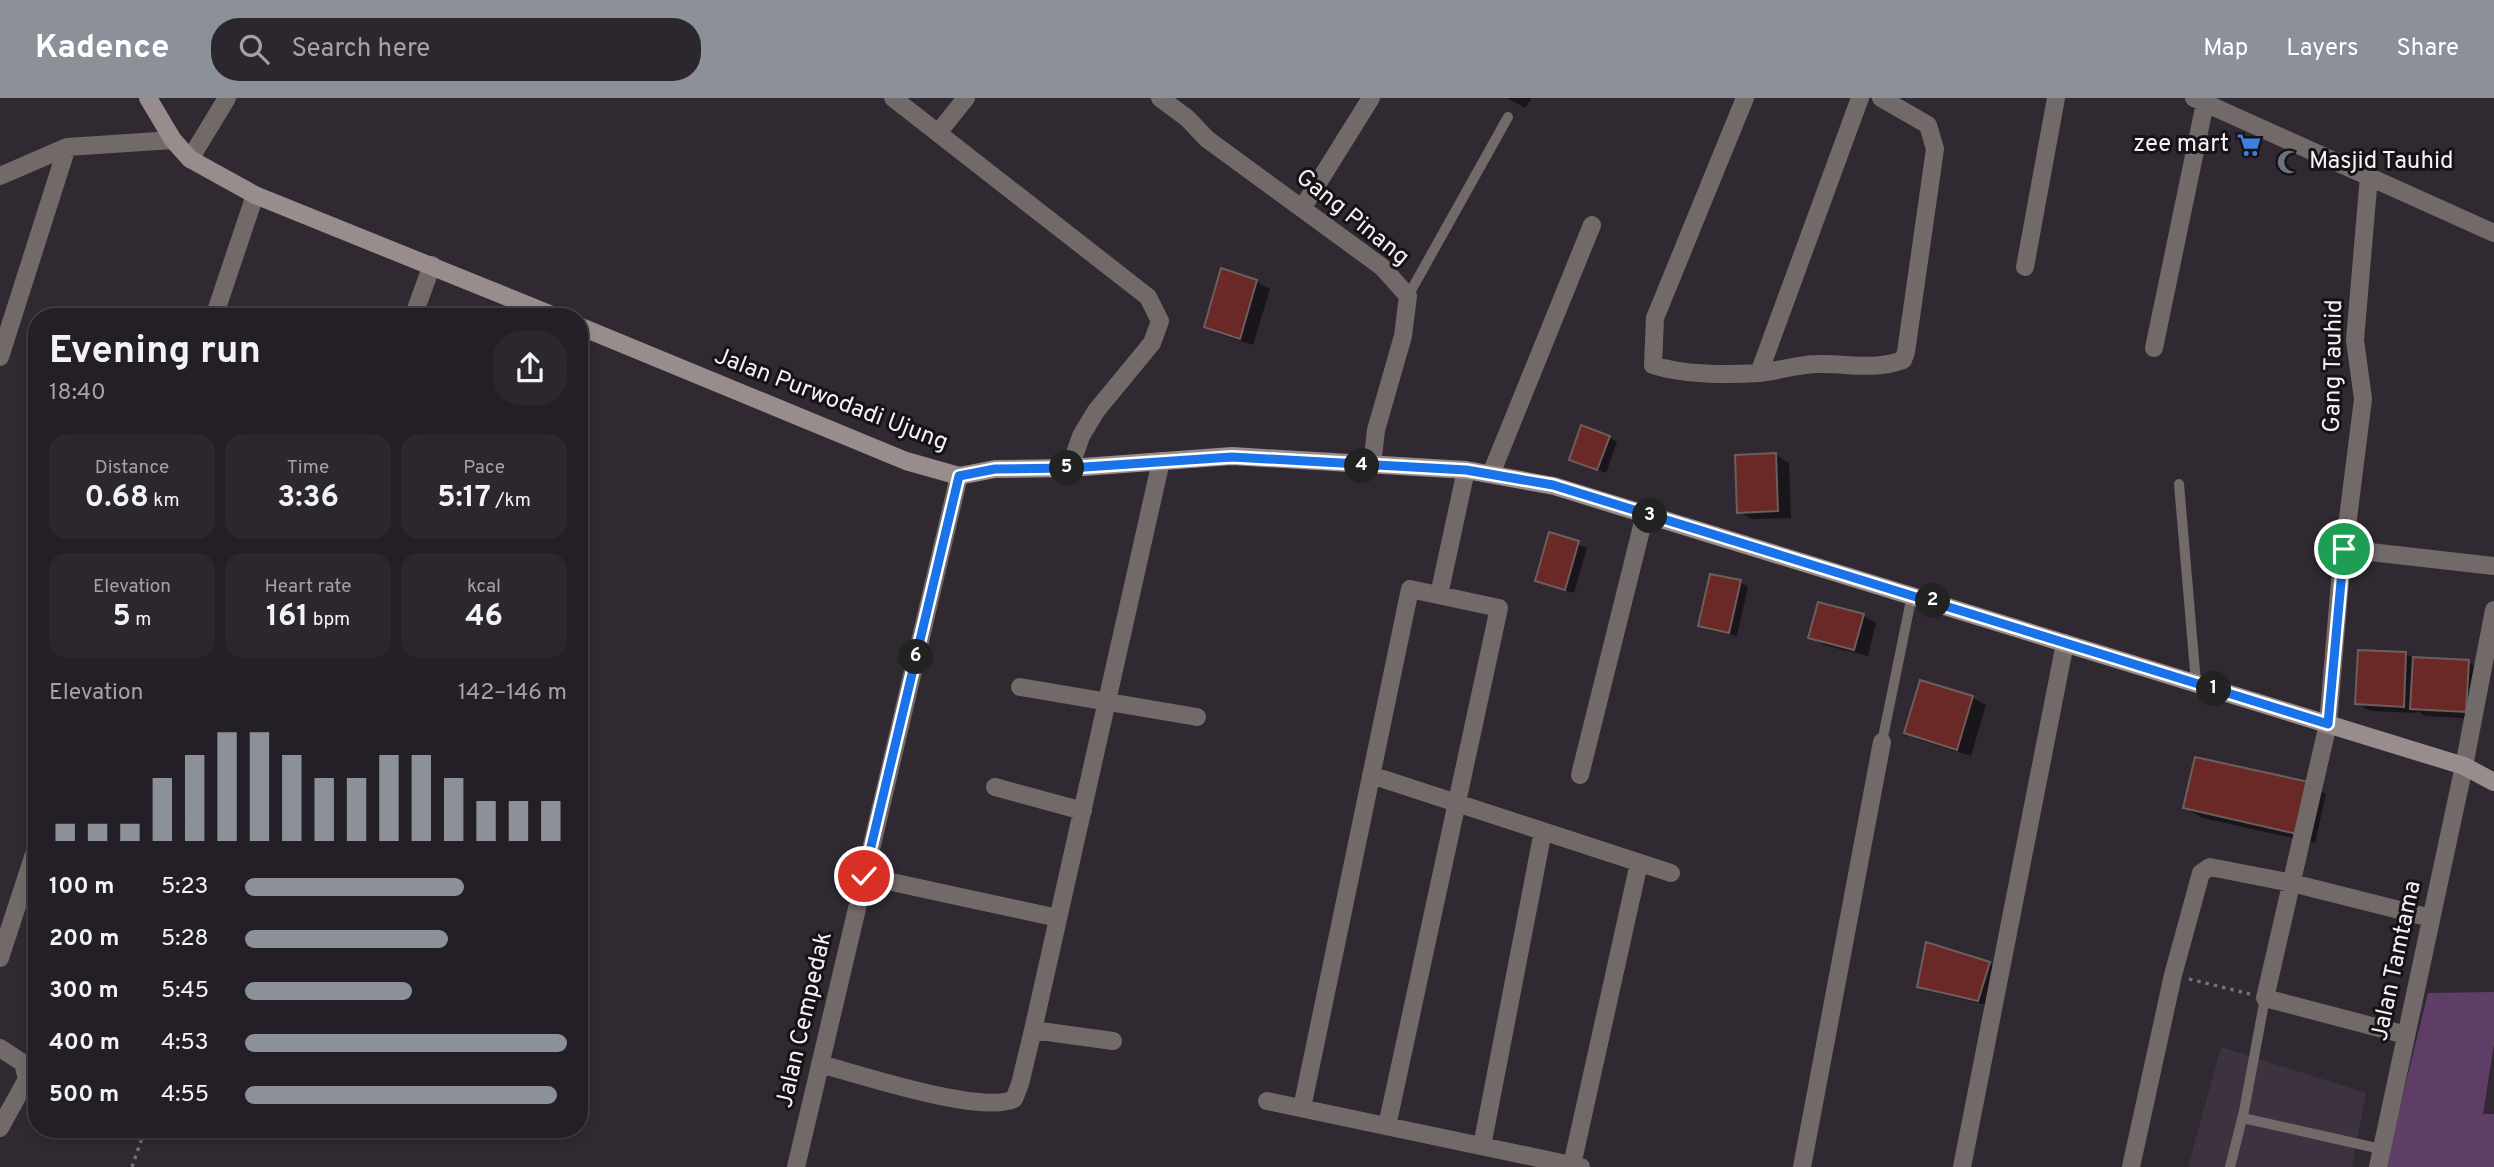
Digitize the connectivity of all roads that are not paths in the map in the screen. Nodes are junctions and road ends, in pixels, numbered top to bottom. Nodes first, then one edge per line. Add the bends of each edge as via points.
1 (148, 98) edge
2 (227, 98) edge
3 (893, 98) edge
4 (965, 98) edge
5 (1160, 98) edge
6 (1371, 98) edge
7 (1745, 98) edge
8 (1860, 98) edge
9 (2056, 98) edge
10 (1888, 99) edge
11 (2199, 100) edge
12 (1507, 117) dead end
13 (938, 133) junction
14 (173, 140) junction
15 (67, 147) junction
16 (190, 159) junction
17 (0, 176) edge
18 (2369, 176) junction
19 (255, 195) junction
20 (1303, 207) junction
21 (1592, 225) dead end
22 (2494, 233) edge
23 (432, 265) junction
24 (2025, 267) dead end
25 (1408, 296) junction
26 (217, 308) edge
27 (416, 308) edge
28 (525, 308) edge
29 (588, 330) edge
30 (2154, 348) dead end
31 (0, 357) edge
32 (1759, 373) junction
33 (1161, 461) junction
34 (1372, 467) junction
35 (1070, 468) junction
36 (1466, 470) junction
37 (1491, 474) junction
38 (959, 476) junction
39 (2179, 484) dead end
40 (1645, 514) junction
41 (2344, 549) junction
42 (2494, 566) edge
43 (1439, 595) junction
44 (1912, 595) junction
45 (2494, 610) edge
46 (2065, 643) junction
47 (2196, 683) junction
48 (1020, 687) dead end
49 (1108, 701) junction
50 (1197, 717) dead end
51 (2328, 724) junction
52 (1882, 742) joint
53 (2463, 766) junction
54 (1371, 775) junction
55 (1580, 775) dead end
56 (2494, 782) edge
57 (995, 787) dead end
58 (1457, 803) junction
59 (1083, 811) junction
60 (1543, 831) junction
61 (1639, 863) junction
62 (28, 872) edge
63 (1671, 873) dead end
64 (864, 876) junction
65 (2292, 883) junction
66 (1058, 918) junction
67 (2431, 918) junction
68 (0, 958) edge
69 (2265, 998) junction
70 (1033, 1030) junction
71 (2406, 1035) junction
72 (1113, 1041) dead end
73 (0, 1048) edge
74 (820, 1064) junction
75 (1267, 1101) dead end
76 (1302, 1108) junction
77 (2243, 1118) junction
78 (1387, 1126) junction
79 (0, 1128) edge
80 (1482, 1146) junction
81 (2380, 1158) edge
82 (1577, 1166) edge
83 (796, 1167) edge
84 (1802, 1167) edge
85 (1962, 1167) edge
86 (2131, 1167) edge
87 (2231, 1167) edge

1 - 14 street
2 - 16 street
3 - 13 street
4 - 13 street
5 - 20 street, Gang Pinang via 1207,139
6 - 20 street
7 - 32 street via 1655,318 1653,365 1673,372
8 - 32 street
9 - 24 street
10 - 32 street via 1928,125 1935,149 1903,360 1864,367 1817,364
11 - 18 street
11 - 30 street
12 - 25 lane
13 - 35 street via 1148,297 1160,321 1152,343 1096,411
14 - 15 street
14 - 16 street
15 - 17 street
15 - 31 street
16 - 19 street
18 - 22 street
18 - 41 street, Gang Tauhid via 2355,340 2363,399
19 - 23 street
19 - 26 street
20 - 25 street, Gang Pinang via 1382,267
21 - 37 street
23 - 27 street
23 - 28 street
25 - 34 street, Gang Pinang via 1403,336 1376,430
29 - 38 street, Jalan Purwodadi Ujung via 906,461
33 - 34 street, Jalan Purwodadi Ujung via 1232,457
33 - 35 street, Jalan Purwodadi Ujung
33 - 49 street
34 - 36 street, Jalan Purwodadi Ujung
35 - 38 street, Jalan Purwodadi Ujung via 995,469
36 - 37 street, Jalan Purwodadi Ujung
36 - 43 street
37 - 40 street, Jalan Purwodadi Ujung via 1553,485
38 - 64 street, Jalan Cempedak
39 - 47 lane
40 - 44 street, Jalan Purwodadi Ujung
40 - 55 street
41 - 42 street
41 - 51 street, Gang Tauhid
43 - 54 street via 1410,589
43 - 58 street via 1499,608
44 - 46 street, Jalan Purwodadi Ujung
44 - 52 lane
45 - 53 street, Jalan Tamtama
46 - 47 street, Jalan Purwodadi Ujung
46 - 85 street
47 - 51 street, Jalan Purwodadi Ujung
48 - 49 street
49 - 50 street
49 - 59 street
51 - 53 street, Jalan Purwodadi Ujung
51 - 65 street, Gang Tauhid
52 - 84 street
53 - 56 street, Jalan Purwodadi Ujung
53 - 67 street, Jalan Tamtama
54 - 58 street
54 - 76 street
57 - 59 street
58 - 60 street
58 - 78 street
59 - 66 street
60 - 61 street
60 - 80 street
61 - 63 street
61 - 82 street
62 - 68 street
64 - 66 street
64 - 74 street, Jalan Cempedak
65 - 67 street
65 - 69 street, Gang Tauhid
65 - 86 street via 2210,867 2201,873 2173,975
66 - 70 street
67 - 71 street, Jalan Tamtama
69 - 71 street
69 - 77 lane
70 - 72 street
70 - 74 street via 1020,1084 1014,1098 1005,1103 952,1098
71 - 81 street, Jalan Tamtama
73 - 79 street via 23,1063 27,1079
74 - 83 street, Jalan Cempedak
75 - 76 street
76 - 78 street
77 - 81 lane
77 - 87 lane
78 - 80 street
80 - 82 street

